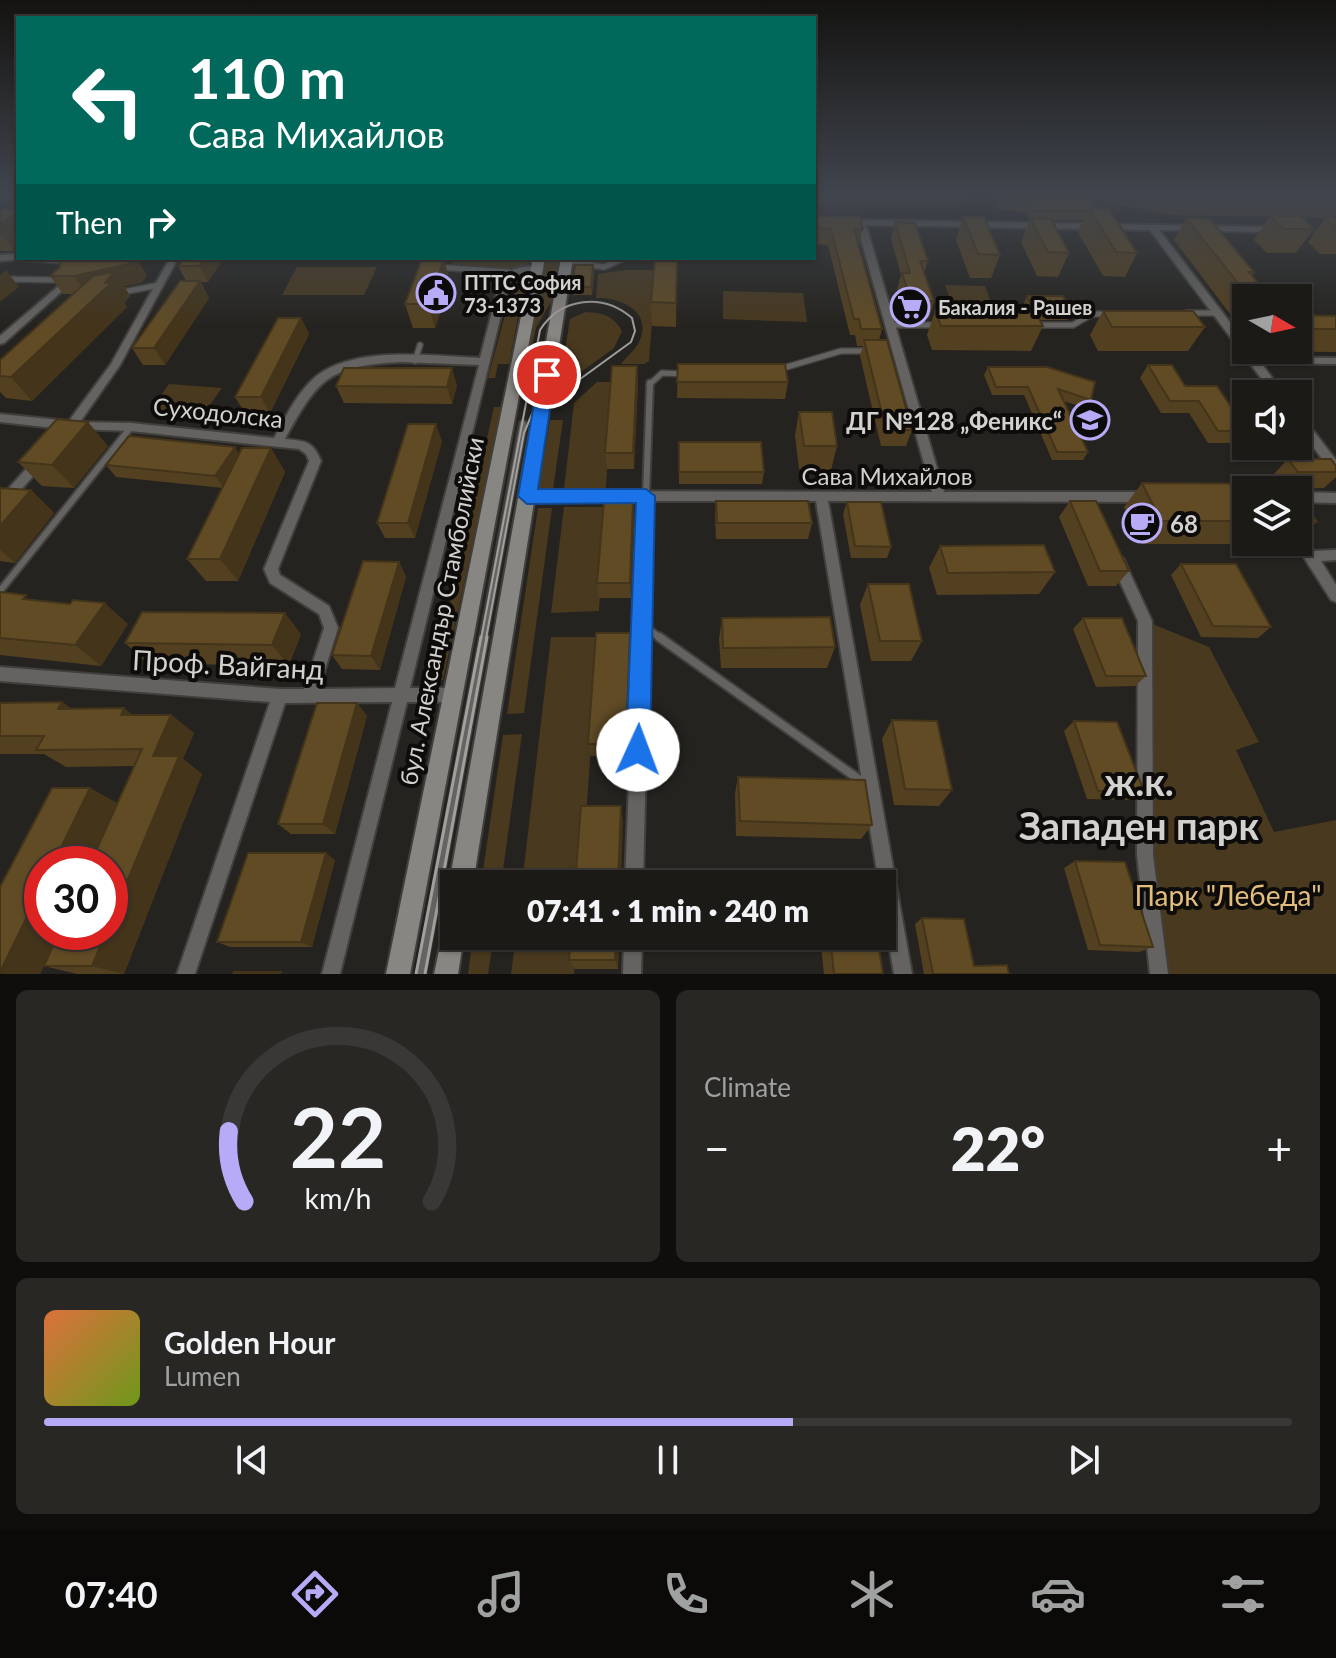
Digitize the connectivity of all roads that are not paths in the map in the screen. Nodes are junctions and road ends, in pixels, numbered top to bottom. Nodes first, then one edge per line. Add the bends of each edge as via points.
1 (865, 237) edge
2 (1160, 237) edge
3 (52, 260) edge
4 (173, 260) edge
5 (566, 260) edge
6 (570, 260) edge
7 (621, 260) edge
8 (538, 264) edge
9 (438, 267) edge
10 (509, 272) junction
11 (0, 279) edge
12 (56, 280) junction
13 (68, 281) joint
14 (159, 285) junction
15 (118, 293) dead end
16 (1186, 313) edge
17 (1217, 313) junction
18 (1123, 314) edge
19 (891, 325) junction
20 (936, 325) edge
21 (1027, 325) edge
22 (1232, 332) edge
23 (0, 341) edge
24 (420, 345) dead end
25 (870, 351) edge
26 (884, 351) edge
27 (898, 351) junction
28 (415, 361) junction
29 (1312, 361) edge
30 (1336, 361) edge
31 (484, 362) junction
32 (772, 370) edge
33 (690, 374) edge
34 (0, 418) edge
35 (523, 424) dead end
36 (73, 425) junction
37 (131, 427) junction
38 (62, 436) edge
39 (1312, 437) edge
40 (277, 443) junction
41 (52, 448) edge
42 (1336, 469) edge
43 (527, 496) junction
44 (646, 496) junction
45 (821, 496) junction
46 (939, 496) junction
47 (1167, 497) edge
48 (1312, 497) edge
49 (1336, 498) edge
50 (0, 506) edge
51 (1113, 552) edge
52 (1336, 555) edge
53 (1310, 556) edge
54 (1312, 556) edge
55 (0, 591) edge
56 (1336, 596) edge
57 (642, 625) junction
58 (0, 674) edge
59 (400, 695) junction
60 (453, 695) junction
61 (280, 696) junction
62 (309, 696) junction
63 (871, 788) junction
64 (463, 870) edge
65 (634, 870) edge
66 (450, 950) edge
67 (633, 950) edge
68 (186, 974) edge
69 (331, 974) edge
70 (398, 974) edge
71 (421, 974) edge
72 (446, 974) edge
73 (632, 974) edge
74 (903, 974) edge
75 (1159, 974) edge

1 - 19 street
2 - 17 street
3 - 12 lane via 76,262
4 - 14 street
5 - 43 street
6 - 7 lane via 609,267
8 - 10 street
8 - 60 street, бул. Александър Стамболийски
9 - 10 lane
10 - 31 street
11 - 12 lane
12 - 13 lane
13 - 23 street
14 - 15 lane
14 - 36 street via 115,365
16 - 17 lane
17 - 22 street
18 - 21 lane via 1092,314 1073,325
19 - 20 lane
19 - 27 street
24 - 28 lane
25 - 32 lane via 841,351
26 - 27 lane
27 - 46 street
28 - 31 street
28 - 40 street via 339,366 307,392
29 - 30 street
31 - 59 street
33 - 44 lane via 662,373 649,384
34 - 36 street, Суходолска
35 - 71 lane
36 - 37 street, Суходолска
36 - 38 street
37 - 40 street, Суходолска
37 - 55 lane
39 - 42 street
40 - 62 street, Суходолска via 301,445 315,461 271,569 275,579 324,610 331,628
41 - 50 street
43 - 44 street, Сава Михайлов
43 - 64 street
44 - 45 street, Сава Михайлов
44 - 57 street
45 - 46 street, Сава Михайлов
45 - 63 street
46 - 47 street, Сава Михайлов via 1091,504
48 - 49 street
51 - 75 street via 1145,621 1145,855
52 - 54 street
53 - 56 street
57 - 63 lane
57 - 65 street
58 - 61 street, Проф. Вайганд
59 - 60 street, Проф. Вайганд
59 - 62 street, Проф. Вайганд
59 - 69 street
60 - 70 street, бул. Александър Стамболийски
61 - 62 street, Проф. Вайганд
61 - 68 street
63 - 74 street
66 - 72 street
67 - 73 street

